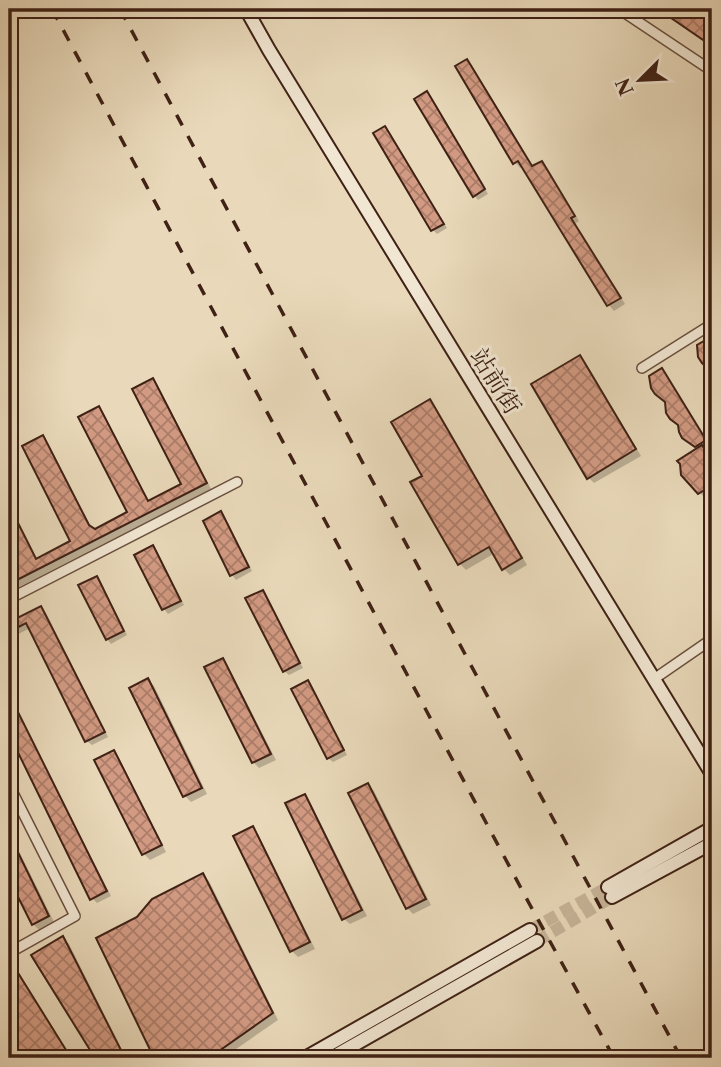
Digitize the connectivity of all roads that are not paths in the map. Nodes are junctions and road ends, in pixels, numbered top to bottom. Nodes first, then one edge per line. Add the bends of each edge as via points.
1 (246, 9) edge
2 (620, 9) edge
3 (712, 71) edge
4 (712, 324) edge
5 (642, 368) dead end
6 (237, 482) dead end
7 (9, 599) edge
8 (712, 639) edge
9 (654, 679) junction
10 (712, 774) edge
11 (9, 785) edge
12 (712, 828) edge
13 (712, 843) edge
14 (9, 953) edge
15 (305, 1058) edge
16 (331, 1058) edge

1 - 9 street, 站前街
2 - 3 street
4 - 5 street
6 - 7 street
8 - 9 street
9 - 10 street, 站前街
11 - 14 street via 75,916
12 - 13 street via 610,892
15 - 16 street via 534,936

